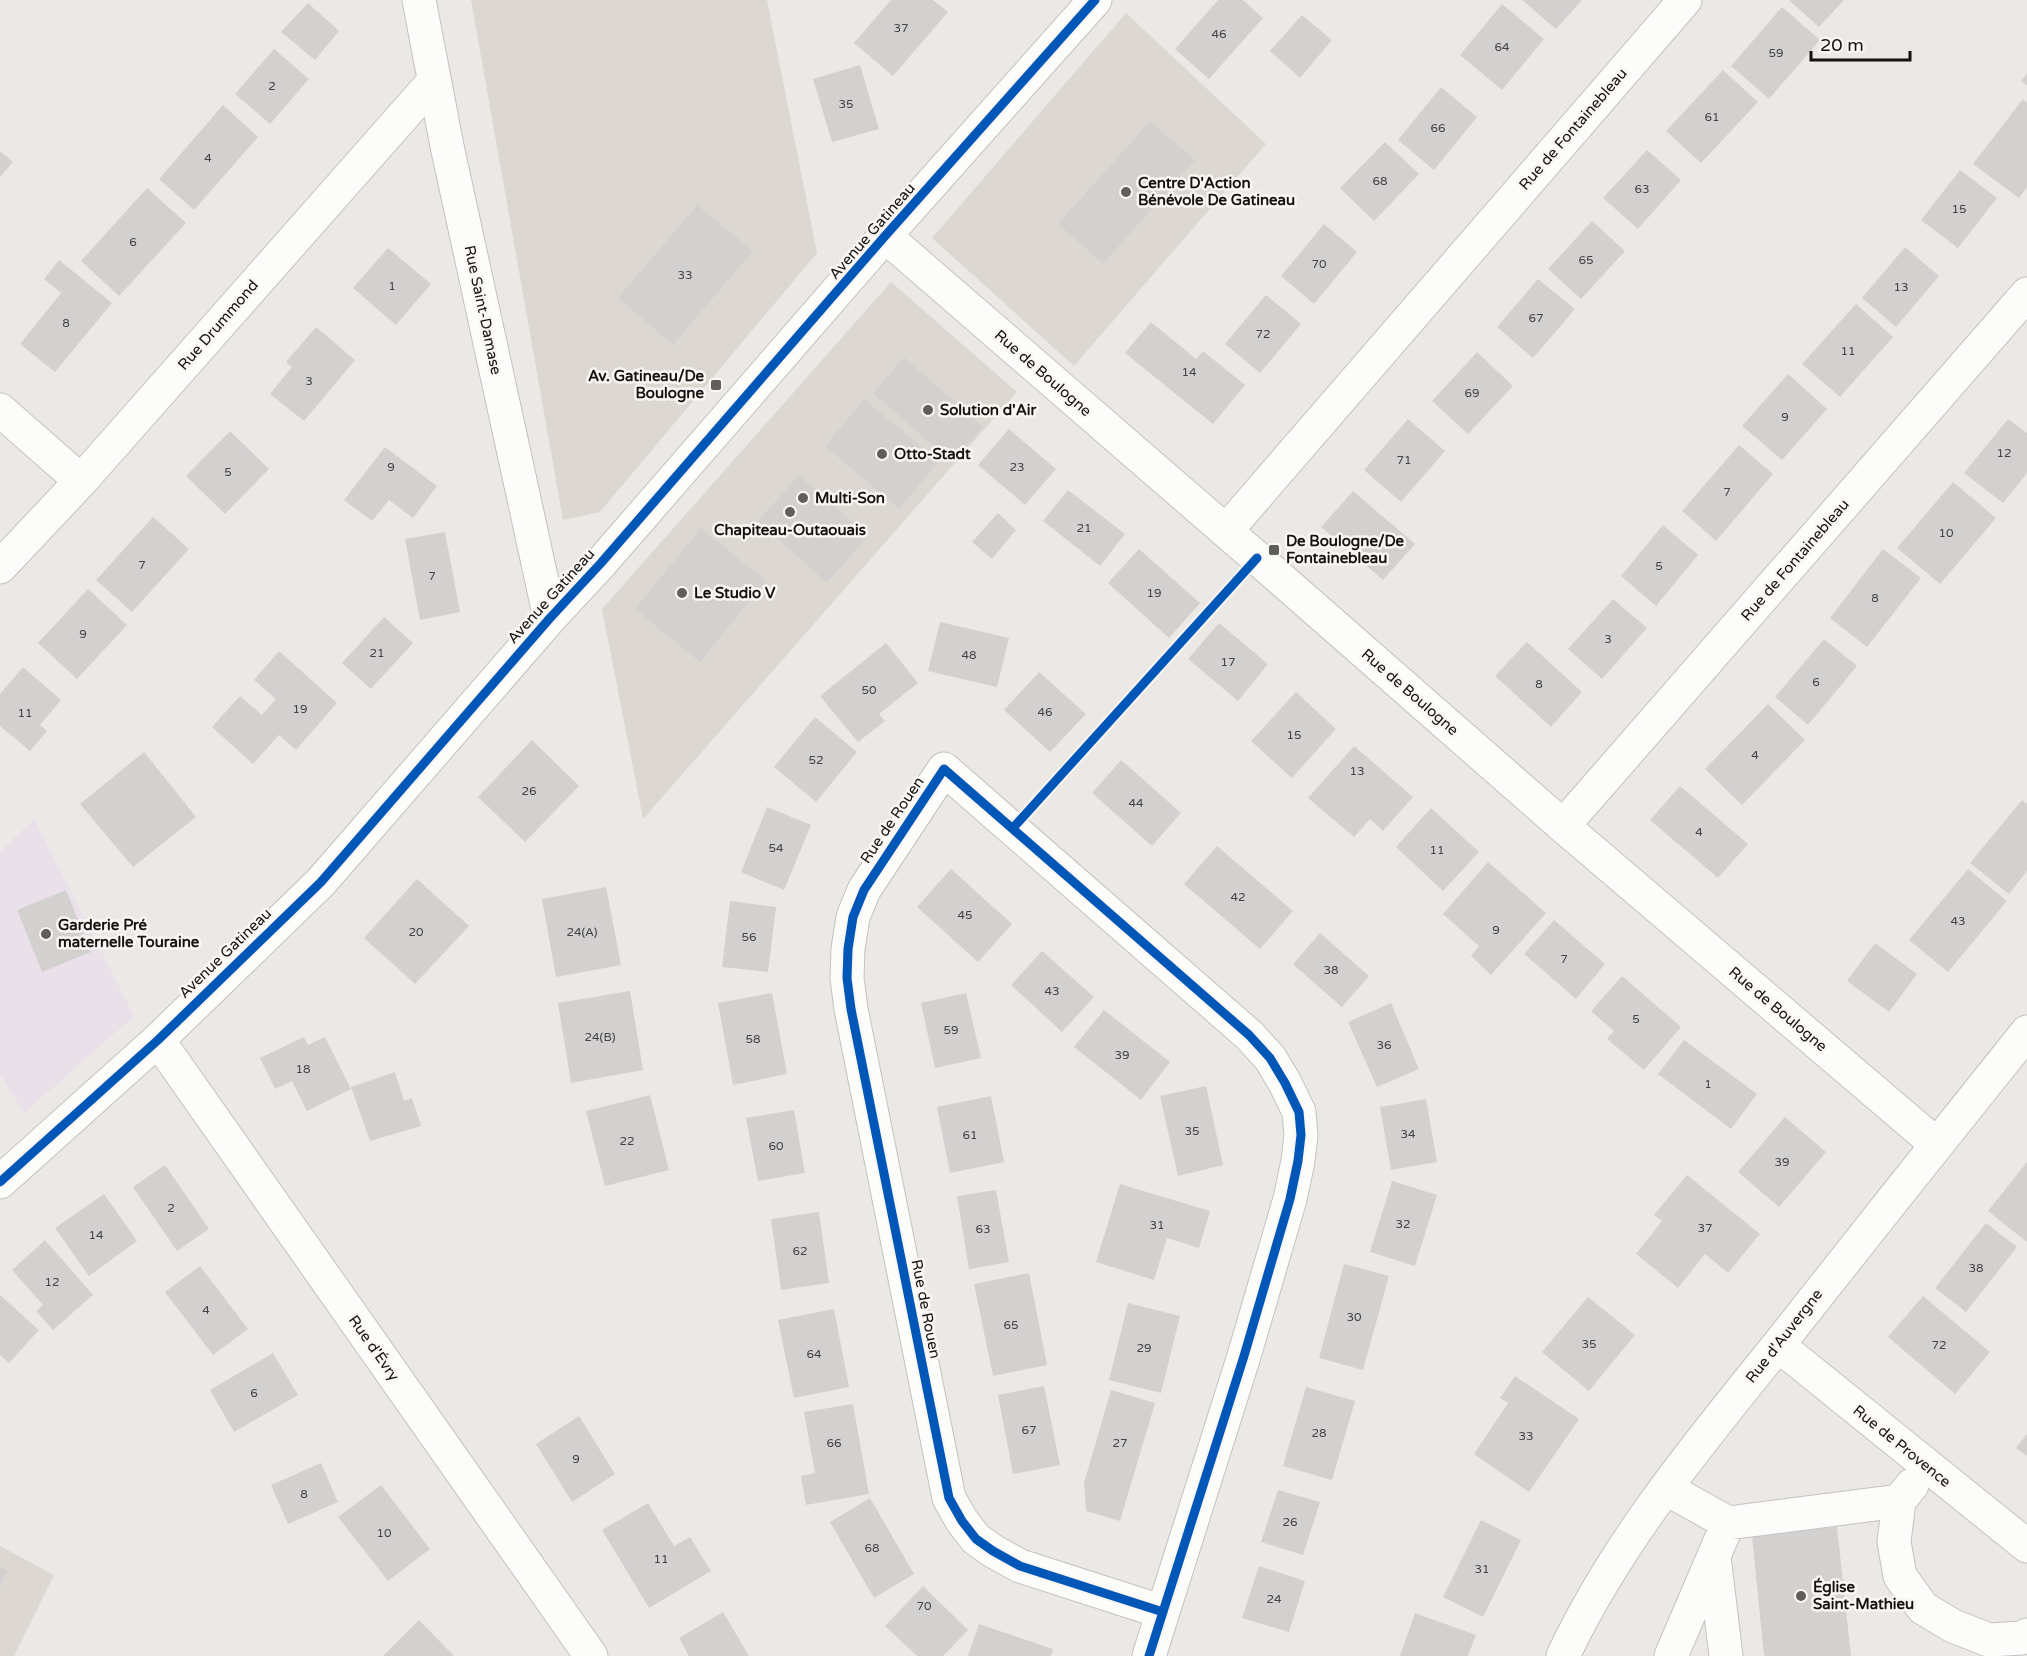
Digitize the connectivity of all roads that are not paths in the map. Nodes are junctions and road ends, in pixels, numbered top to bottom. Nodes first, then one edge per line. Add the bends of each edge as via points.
1 (419, 0) edge
2 (1095, 0) edge
3 (1685, 0) edge
4 (434, 81) junction
5 (885, 236) junction
6 (2027, 294) edge
7 (0, 410) edge
8 (81, 481) junction
9 (1226, 531) junction
10 (0, 567) edge
11 (550, 618) junction
12 (1563, 826) junction
13 (2027, 1032) edge
14 (158, 1040) junction
15 (1936, 1144) junction
16 (0, 1182) edge
17 (1778, 1345) junction
18 (1927, 1467) junction
19 (1667, 1489) junction
20 (1899, 1502) junction
21 (1728, 1523) junction
22 (2027, 1546) edge
23 (1714, 1557) junction
24 (1162, 1612) junction
25 (2027, 1635) edge
26 (591, 1656) edge
27 (1149, 1656) edge
28 (1563, 1656) edge
29 (1671, 1656) edge
30 (1726, 1656) edge

1 - 4 street, Rue Saint-Damase
2 - 5 street, Avenue Gatineau
3 - 9 street, Rue de Fontainebleau
4 - 8 street, Rue Drummond
4 - 11 street, Rue Saint-Damase
5 - 9 street, Rue de Boulogne
5 - 11 street, Avenue Gatineau
6 - 12 street, Rue de Fontainebleau
7 - 8 street
8 - 10 street, Rue Drummond
9 - 12 street, Rue de Boulogne
11 - 14 street, Avenue Gatineau via 321,882
12 - 15 street, Rue de Boulogne
13 - 15 street, Rue d'Auvergne
14 - 16 street, Avenue Gatineau
14 - 26 street, Rue d'Évry
15 - 17 street, Rue d'Auvergne
17 - 18 street, Rue de Provence
17 - 19 street, Rue d'Auvergne
18 - 20 street
18 - 22 street, Rue de Provence
19 - 21 street
19 - 28 street, Rue d'Auvergne via 1610,1569
20 - 21 street
20 - 25 street via 1894,1542 1900,1576 1923,1608 1953,1626 1989,1640
21 - 23 street
23 - 29 street
23 - 30 street
24 - 24 street, Rue de Rouen via 1290,1199 1301,1135 1299,1113 1270,1058 1249,1035 944,769 864,890 853,918 847,978 949,1498 976,1539 1020,1566
24 - 27 street, Rue de Rouen

